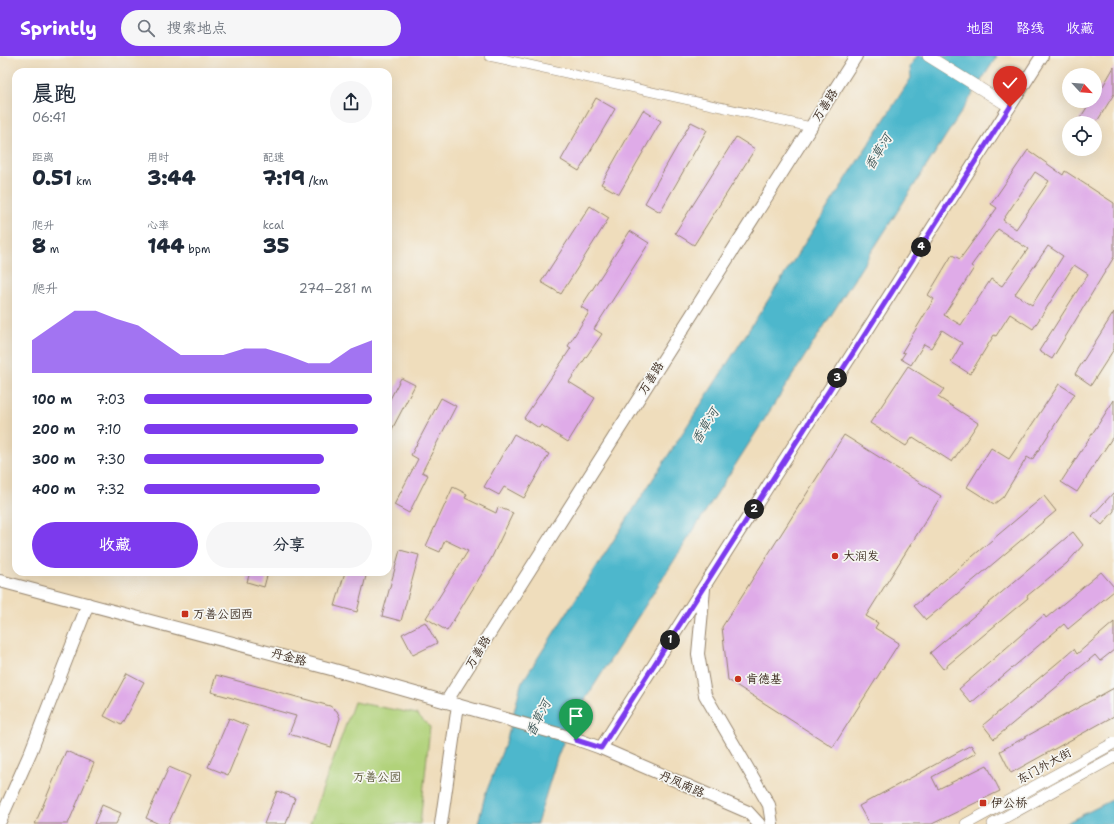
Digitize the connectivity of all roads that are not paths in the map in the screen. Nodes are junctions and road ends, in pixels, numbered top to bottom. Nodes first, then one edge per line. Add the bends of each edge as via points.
1 (489, 56) edge
2 (856, 56) edge
3 (928, 56) edge
4 (1042, 56) edge
5 (1010, 107) junction
6 (811, 128) junction
7 (0, 581) edge
8 (704, 587) junction
9 (88, 604) junction
10 (452, 703) junction
11 (576, 740) joint
12 (1114, 743) edge
13 (601, 748) junction
14 (1114, 758) edge
15 (0, 821) edge
16 (441, 824) edge
17 (759, 824) edge
18 (772, 824) edge
19 (966, 824) edge
20 (993, 824) edge

1 - 6 street
2 - 6 main road, 万善路
3 - 5 street
4 - 5 main road
5 - 8 main road
6 - 10 main road, 万善路
7 - 9 main road, 丹金路
8 - 13 main road
8 - 18 main road via 698,654 705,695 769,805
9 - 10 main road, 丹金路
9 - 15 main road via 31,751
10 - 11 main road, 丹金路
10 - 16 main road, 万善路
11 - 13 main road, 丹凤南路
12 - 19 street, 东门外大街
13 - 17 main road, 丹凤南路 via 748,812
14 - 20 street

